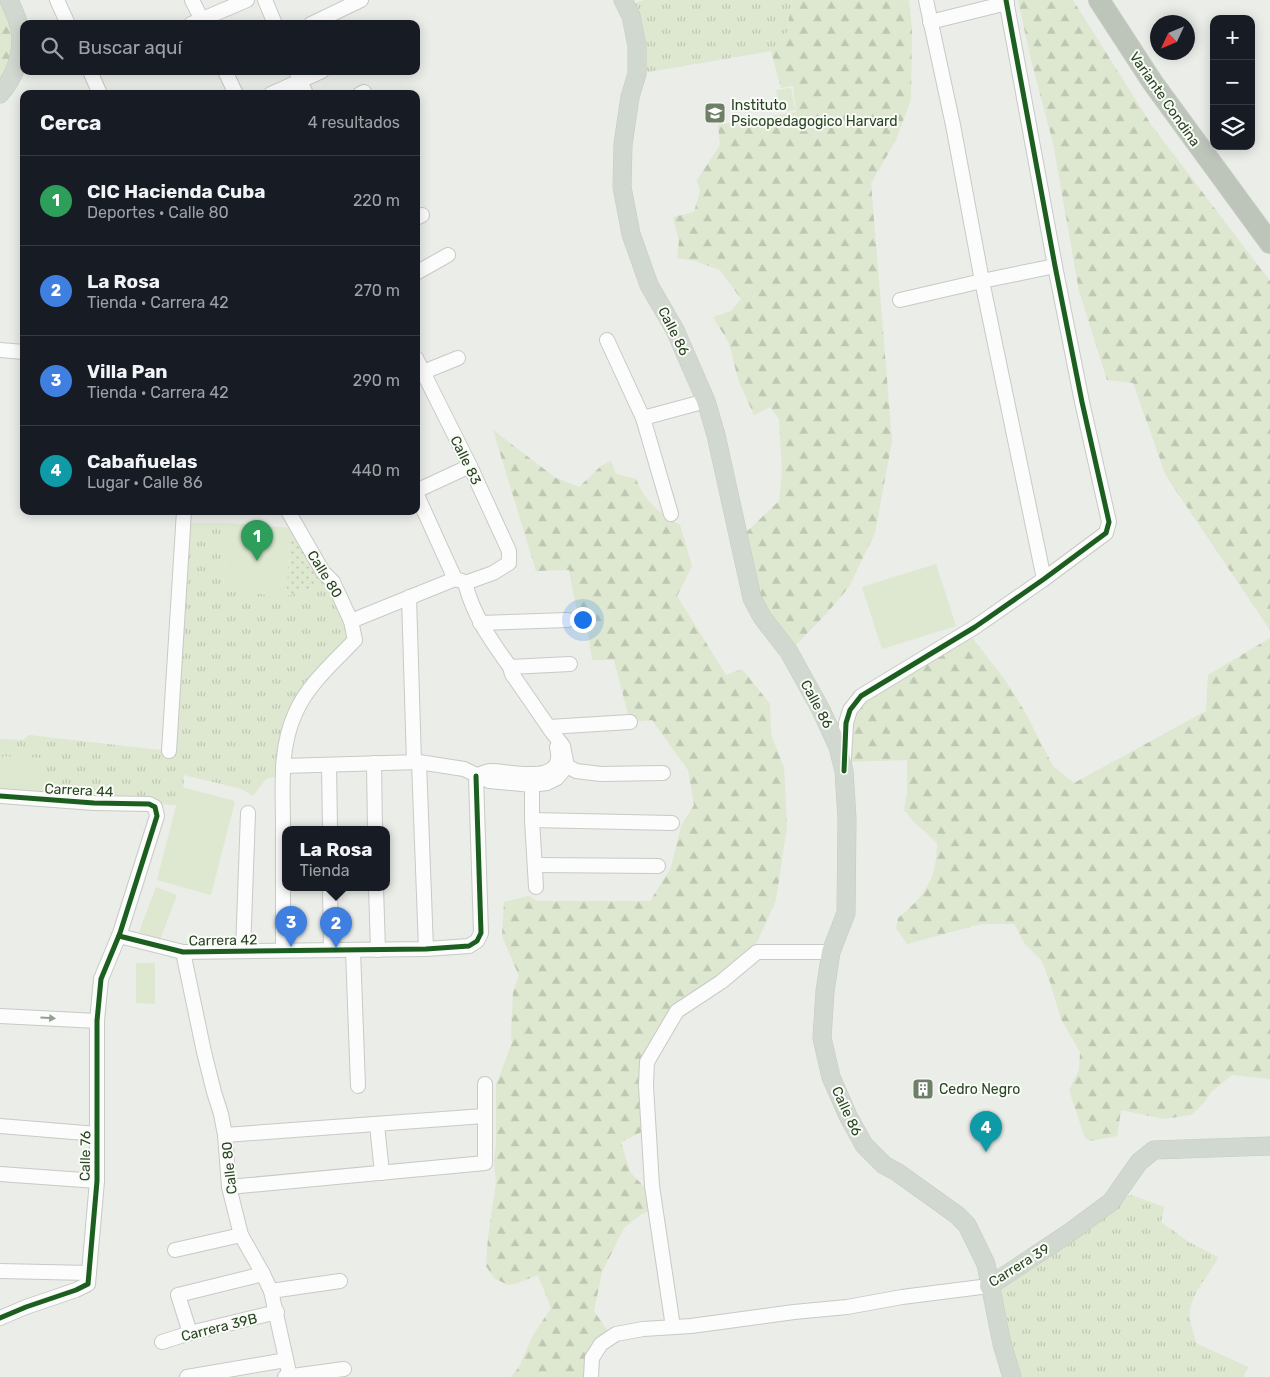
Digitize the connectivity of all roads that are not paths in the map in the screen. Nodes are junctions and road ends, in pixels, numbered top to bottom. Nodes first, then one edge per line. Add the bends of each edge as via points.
1 (9, 0) edge
2 (57, 0) edge
3 (192, 0) edge
4 (247, 0) edge
5 (265, 0) edge
6 (361, 0) edge
7 (623, 0) edge
8 (926, 0) edge
9 (1099, 0) edge
10 (1006, 2) edge
11 (66, 20) edge
12 (198, 20) edge
13 (203, 20) edge
14 (273, 20) edge
15 (319, 20) edge
16 (930, 22) junction
17 (92, 75) edge
18 (227, 75) edge
19 (298, 76) edge
20 (98, 90) edge
21 (234, 90) edge
22 (277, 90) edge
23 (304, 90) edge
24 (0, 94) edge
25 (1270, 243) edge
26 (448, 256) dead end
27 (1055, 266) junction
28 (420, 270) edge
29 (982, 280) junction
30 (900, 300) dead end
31 (607, 340) dead end
32 (0, 350) edge
33 (20, 352) edge
34 (458, 358) dead end
35 (420, 373) edge
36 (706, 401) junction
37 (643, 418) junction
38 (470, 466) junction
39 (420, 490) edge
40 (420, 500) edge
41 (671, 514) dead end
42 (184, 515) edge
43 (290, 515) edge
44 (1044, 579) junction
45 (460, 581) junction
46 (409, 597) junction
47 (568, 620) dead end
48 (351, 621) junction
49 (480, 623) junction
50 (570, 664) dead end
51 (510, 667) junction
52 (630, 722) dead end
53 (550, 730) junction
54 (170, 751) dead end
55 (417, 762) junction
56 (374, 763) junction
57 (329, 765) junction
58 (283, 766) junction
59 (567, 766) junction
60 (844, 771) junction
61 (663, 774) dead end
62 (476, 776) junction
63 (532, 785) junction
64 (0, 796) edge
65 (155, 807) joint
66 (248, 813) dead end
67 (532, 820) junction
68 (672, 823) dead end
69 (283, 826) edge
70 (330, 826) edge
71 (375, 826) edge
72 (536, 864) junction
73 (658, 866) dead end
74 (536, 887) dead end
75 (284, 891) edge
76 (330, 891) edge
77 (376, 891) edge
78 (119, 935) junction
79 (426, 949) junction
80 (284, 950) junction
81 (331, 950) junction
82 (353, 950) junction
83 (378, 950) junction
84 (243, 951) junction
85 (183, 952) junction
86 (831, 952) junction
87 (0, 1016) edge
88 (96, 1021) junction
89 (485, 1084) dead end
90 (358, 1086) dead end
91 (484, 1116) junction
92 (378, 1125) junction
93 (0, 1126) edge
94 (97, 1134) junction
95 (225, 1135) junction
96 (1270, 1146) edge
97 (382, 1173) junction
98 (0, 1174) edge
99 (97, 1181) junction
100 (229, 1187) junction
101 (241, 1235) junction
102 (175, 1250) dead end
103 (0, 1271) edge
104 (89, 1273) junction
105 (263, 1274) junction
106 (340, 1281) dead end
107 (989, 1286) junction
108 (271, 1291) junction
109 (277, 1312) junction
110 (0, 1318) edge
111 (673, 1327) junction
112 (190, 1332) junction
113 (162, 1342) dead end
114 (286, 1360) junction
115 (344, 1370) dead end
116 (187, 1377) edge
117 (288, 1377) edge
118 (591, 1377) edge
119 (1012, 1377) edge

1 - 24 main road via 20,29 20,40 17,66
2 - 11 street
3 - 12 street
4 - 13 street
5 - 14 street
6 - 15 street
7 - 36 main road, Calle 86 via 635,31 637,74 623,144 622,188 631,234 649,285 675,330
8 - 16 street
9 - 25 highway, Variante Condina via 1152,83
10 - 16 street
10 - 27 street
16 - 29 street
17 - 20 street
18 - 21 street
19 - 22 street
19 - 23 street
26 - 28 street
27 - 29 street
27 - 44 street via 1109,522 1106,533
29 - 30 street
29 - 44 street
31 - 37 street
32 - 33 street
34 - 35 street
35 - 38 street, Calle 83
36 - 37 street
36 - 60 main road, Calle 86 via 752,598 789,652 821,710 838,747
37 - 41 street
38 - 39 street
38 - 45 street, Calle 83 via 509,551 509,563 493,573
40 - 45 street
42 - 54 street
43 - 48 street, Calle 80 via 323,572 333,582
44 - 60 street via 975,627 861,696 850,710 846,723
45 - 46 street
45 - 49 street
46 - 48 street
46 - 55 street
47 - 49 street
48 - 58 street, Calle 80 via 355,640 317,681 295,712
49 - 51 street
50 - 51 street
51 - 53 street
52 - 53 street
53 - 59 street via 563,746
53 - 62 street via 559,754 550,770 533,774 489,771
55 - 56 street
55 - 62 street via 464,769
55 - 79 street
56 - 57 street
56 - 71 street
57 - 58 street
57 - 70 street
58 - 69 street
59 - 61 street via 576,771 601,774
59 - 63 street via 557,778
60 - 86 main road, Calle 86 via 846,913
62 - 63 street via 489,781
62 - 79 street, Carrera 42 via 481,933 469,946
63 - 67 street
64 - 65 street, Carrera 44 via 149,804
65 - 78 street, Calle 76 via 157,816
66 - 84 street
67 - 68 street
67 - 72 street
72 - 73 street
72 - 74 street
75 - 80 street
76 - 81 street
77 - 83 street
78 - 85 street, Carrera 42
78 - 88 street, Calle 76 via 101,979
79 - 83 street, Carrera 42
80 - 81 street, Carrera 42
80 - 84 street, Carrera 42
81 - 82 street, Carrera 42
82 - 83 street, Carrera 42
82 - 90 street
84 - 85 street, Carrera 42
85 - 95 street, Calle 80
86 - 107 main road, Calle 86 via 822,1038 831,1077 848,1116 864,1145 884,1165 967,1225 986,1264
86 - 111 street via 757,952 721,982 677,1011 647,1062 652,1186
87 -> 88 street
88 - 94 street, Calle 76
89 - 91 street
91 - 92 street
91 - 97 street via 485,1163
92 - 95 street
92 - 97 street
93 - 94 street
94 - 99 street, Calle 76
95 - 100 street, Calle 80
96 - 107 main road, Carrera 39 via 1154,1150 1139,1162 1111,1202
97 - 100 street
98 - 99 street
99 - 104 street, Calle 76
100 - 101 street, Calle 80
101 - 102 street
101 - 105 street, Calle 80
103 - 104 street
104 - 110 street via 88,1284
105 - 108 street, Calle 80
105 - 112 street via 178,1295
106 - 108 street
107 - 111 street, Carrera 39
107 - 119 main road, Calle 86
108 - 109 street, Calle 80
109 - 112 street, Carrera 39B
109 - 114 street, Calle 80
111 - 118 street, Carrera 39 via 616,1334 601,1344 592,1358
112 - 113 street, Carrera 39B
114 - 116 street
114 - 117 street, Calle 80
115 - 117 street

